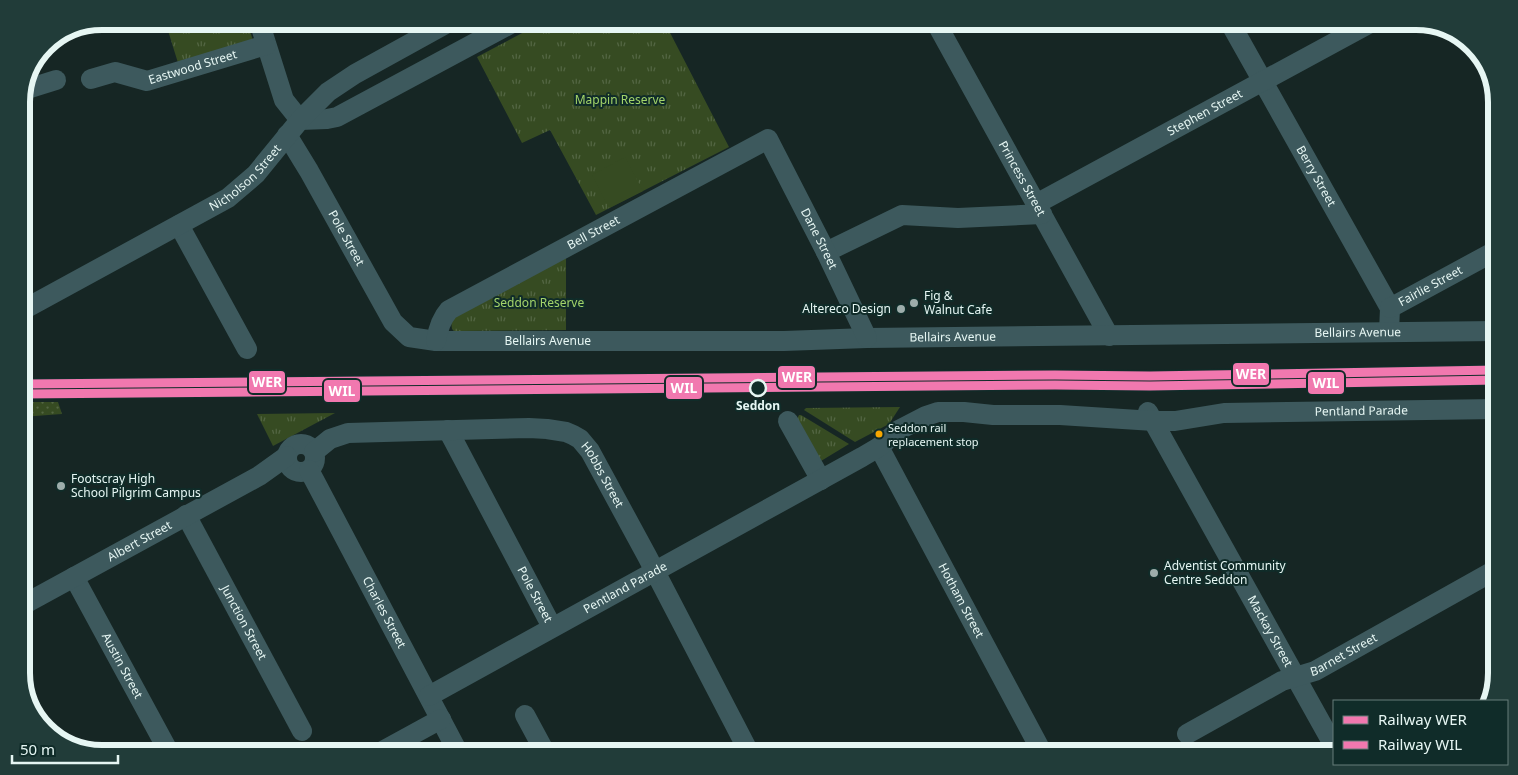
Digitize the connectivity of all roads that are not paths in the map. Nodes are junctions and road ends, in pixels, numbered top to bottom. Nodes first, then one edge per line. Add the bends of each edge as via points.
1 (262, 30) edge
2 (435, 30) edge
3 (499, 30) edge
4 (940, 30) edge
5 (1234, 30) edge
6 (1357, 30) edge
7 (266, 45) junction
8 (56, 80) dead end
9 (91, 80) dead end
10 (1262, 81) junction
11 (31, 88) edge
12 (300, 120) junction
13 (287, 135) junction
14 (768, 139) joint
15 (1039, 209) junction
16 (179, 225) junction
17 (826, 252) junction
18 (1488, 255) edge
19 (30, 306) edge
20 (1390, 308) junction
21 (1488, 331) edge
22 (1389, 332) junction
23 (1109, 336) junction
24 (409, 337) joint
25 (867, 338) junction
26 (436, 341) junction
27 (246, 349) dead end
28 (1488, 409) edge
29 (1151, 417) junction
30 (788, 421) dead end
31 (448, 430) junction
32 (879, 447) junction
33 (300, 461) junction
34 (821, 480) junction
35 (186, 515) junction
36 (655, 571) junction
37 (1488, 574) edge
38 (74, 577) junction
39 (30, 602) edge
40 (552, 627) junction
41 (1296, 677) junction
42 (429, 696) junction
43 (525, 715) dead end
44 (441, 719) junction
45 (302, 731) dead end
46 (1187, 734) dead end
47 (1333, 744) edge
48 (165, 745) edge
49 (393, 745) edge
50 (455, 745) edge
51 (541, 745) edge
52 (745, 745) edge
53 (1038, 745) edge

1 - 7 street
2 - 12 street, Nicholson Street via 343,82 320,98
3 - 12 street via 337,117
4 - 15 street, Princess Street
5 - 10 street, Berry Street
6 - 10 street, Stephen Street
7 - 9 street, Eastwood Street via 147,81 115,72
7 - 12 street via 284,100
8 - 11 street
10 - 15 street, Stephen Street
10 - 20 street, Berry Street
12 - 13 street, Nicholson Street
13 - 16 street, Nicholson Street via 245,184 218,204
13 - 24 street, Pole Street via 393,322
14 - 17 street, Dane Street
14 - 26 street, Bell Street via 450,310 444,315
15 - 17 street, Stephen Street via 958,218 902,215
15 - 23 street, Princess Street
16 - 19 street, Nicholson Street
16 - 27 street
17 - 25 street, Dane Street
18 - 20 street, Fairlie Street
20 - 22 street
21 - 22 street, Bellairs Avenue
22 - 23 street, Bellairs Avenue
23 - 25 street, Bellairs Avenue
24 - 26 street, Bellairs Avenue
25 - 26 street, Bellairs Avenue
28 - 29 street, Pentland Parade via 1224,413 1198,409
29 - 32 street, Pentland Parade via 1114,410 1060,415 933,413 899,430
29 - 41 street, Mackay Street
30 - 34 street
31 - 33 street, Hobbs Street via 348,433 330,439
31 - 36 street, Hobbs Street via 529,428 573,434 590,451
31 - 40 street, Pole Street
32 - 34 street, Pentland Parade
32 - 53 street, Hotham Street
33 - 35 street, Albert Street via 258,476
33 - 42 street, Charles Street
34 - 36 street, Pentland Parade
35 - 38 street, Albert Street
35 - 45 street, Junction Street
36 - 40 street, Pentland Parade
36 - 52 street, Hobbs Street
37 - 41 street, Barnet Street via 1312,672
38 - 39 street, Albert Street
38 - 48 street, Austin Street
40 - 42 street, Pentland Parade
41 - 46 street, Barnet Street via 1282,681
41 - 47 street, Mackay Street
42 - 44 street, Charles Street
43 - 51 street
44 - 49 street
44 - 50 street, Charles Street

